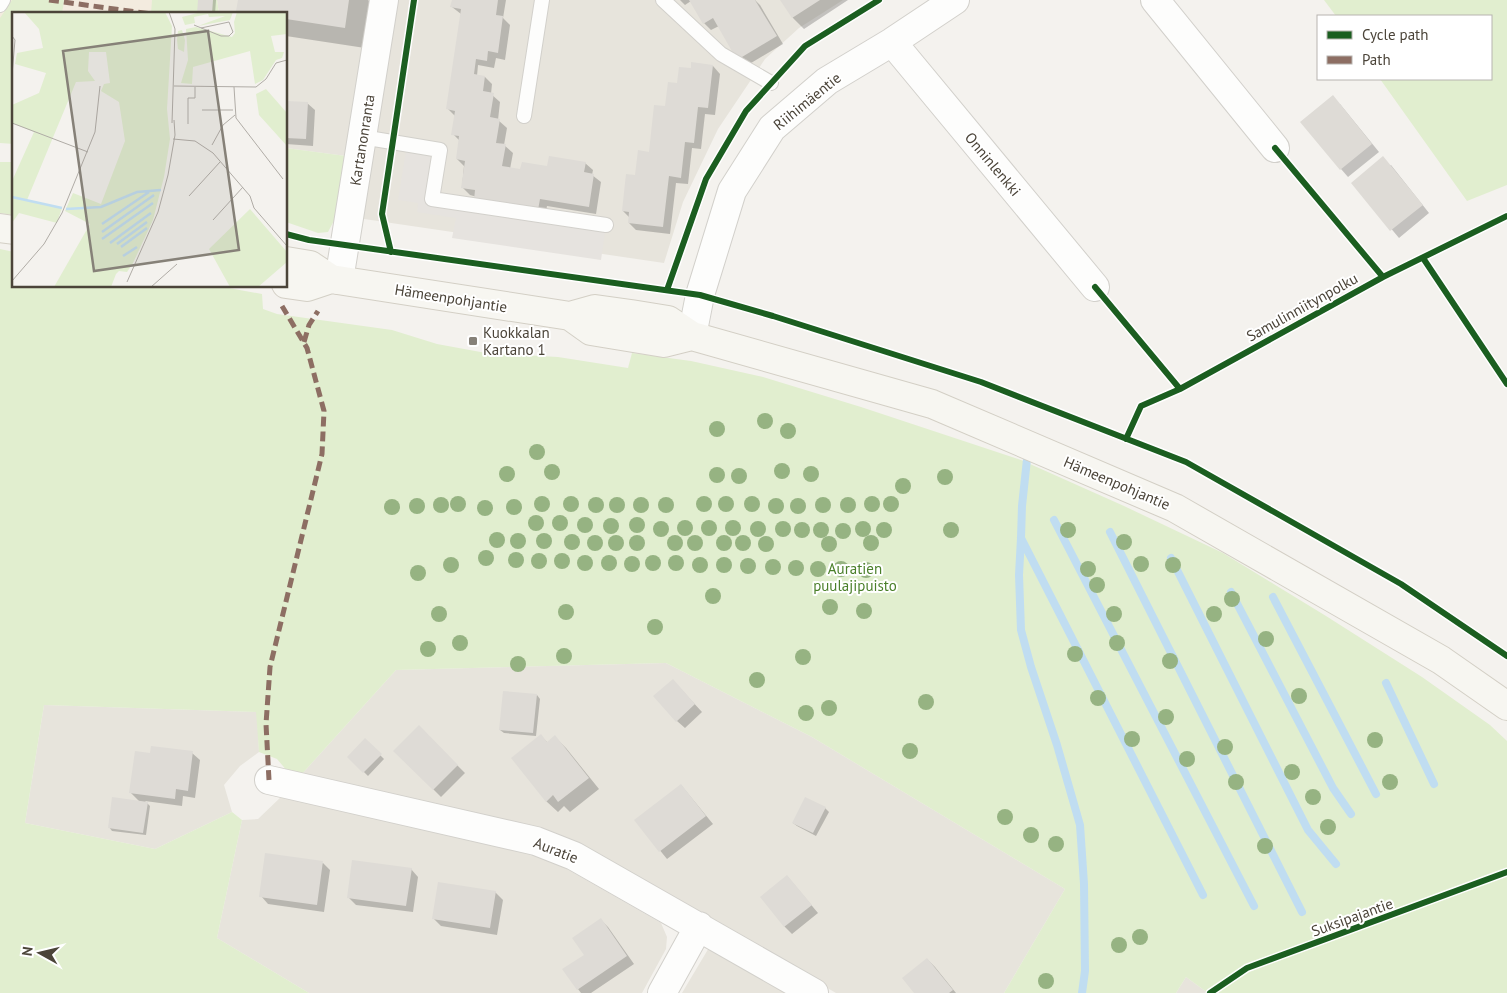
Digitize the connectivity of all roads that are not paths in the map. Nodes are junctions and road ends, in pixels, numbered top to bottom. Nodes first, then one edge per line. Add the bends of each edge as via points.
1 (3, 0) edge
2 (384, 0) edge
3 (542, 0) edge
4 (663, 0) edge
5 (955, 0) edge
6 (1154, 0) edge
7 (0, 5) edge
8 (892, 42) junction
9 (771, 83) dead end
10 (524, 116) dead end
11 (362, 137) junction
12 (1275, 148) dead end
13 (606, 225) dead end
14 (288, 261) edge
15 (335, 280) junction
16 (288, 284) edge
17 (1095, 287) dead end
18 (692, 336) junction
19 (1507, 706) edge
20 (270, 780) dead end
21 (699, 926) junction
22 (662, 993) edge
23 (814, 993) edge

1 - 7 lane
2 - 11 street, Kartanonranta
3 - 10 lane
4 - 9 lane via 721,54
5 - 8 street, Riihimäentie
6 - 12 street
8 - 17 street, Onninlenkki
8 - 18 street, Riihimäentie via 827,81 772,128 732,192 700,295
11 - 13 lane via 440,150 432,199
11 - 15 street, Kartanonranta
14 - 15 main road, Hämeenpohjantie via 310,265
15 - 16 main road, Hämeenpohjantie via 307,287
15 - 18 main road, Hämeenpohjantie via 570,316 591,331 664,343
18 - 19 main road, Hämeenpohjantie via 932,404 1175,508 1441,660
20 - 21 street, Auratie via 536,841 574,856
21 - 22 street
21 - 23 street, Auratie

